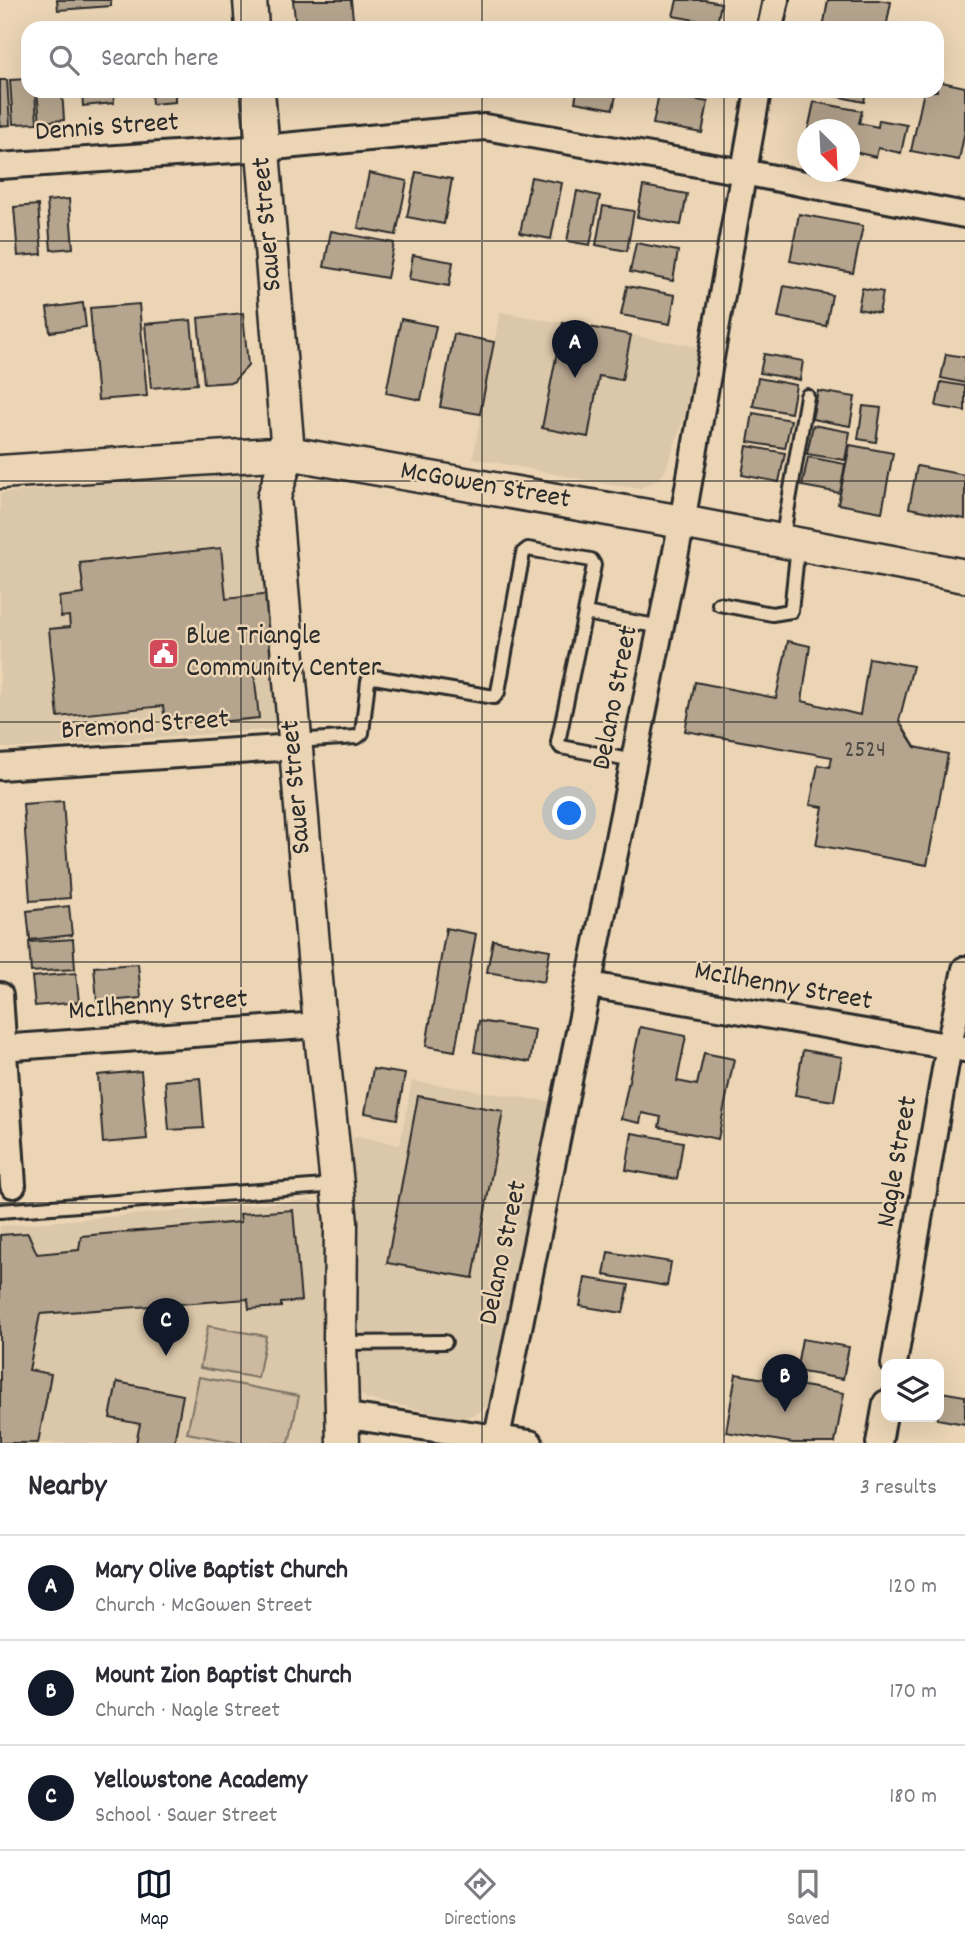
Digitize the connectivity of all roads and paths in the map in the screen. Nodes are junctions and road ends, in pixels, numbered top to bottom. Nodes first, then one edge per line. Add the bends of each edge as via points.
1 (250, 0) edge
2 (776, 0) edge
3 (252, 21) edge
4 (772, 21) edge
5 (259, 98) edge
6 (757, 98) edge
7 (263, 148) junction
8 (0, 166) edge
9 (743, 172) junction
10 (965, 215) edge
11 (807, 396) dead end
12 (288, 453) junction
13 (0, 472) edge
14 (682, 522) junction
15 (790, 543) junction
16 (965, 576) edge
17 (719, 604) dead end
18 (585, 613) junction
19 (661, 627) junction
20 (294, 744) junction
21 (634, 761) junction
22 (0, 767) edge
23 (965, 969) edge
24 (590, 985) junction
25 (0, 995) edge
26 (320, 1025) junction
27 (2, 1048) edge
28 (957, 1048) edge
29 (13, 1185) dead end
30 (337, 1185) junction
31 (0, 1211) edge
32 (445, 1342) dead end
33 (340, 1343) junction
34 (895, 1359) edge
35 (883, 1422) edge
36 (342, 1429) edge
37 (497, 1437) junction
38 (530, 1443) edge
39 (879, 1443) edge

1 - 3 street
2 - 4 street
5 - 7 street, Sauer Street
6 - 9 street, Delano Street
7 - 8 street, Dennis Street
7 - 9 street, Dennis Street via 485,127
7 - 12 street, Sauer Street
9 - 10 street, Dennis Street
9 - 14 street, Delano Street
11 - 15 lane
12 - 13 street, McGowen Street
12 - 14 street, McGowen Street
12 - 20 street, Sauer Street via 274,497
14 - 15 street, McGowen Street
14 - 19 street, Delano Street
15 - 16 street, McGowen Street
15 - 17 lane via 790,611 772,614
18 - 19 lane
18 - 20 lane via 594,565 591,560 528,549 523,553 494,697 374,677 368,681 362,733
18 - 21 lane via 558,742 561,747
19 - 21 street, Delano Street
20 - 22 street, Bremond Street
20 - 26 street, Sauer Street
21 - 24 street, Delano Street
23 - 28 street, Nagle Street
24 - 28 street, McIlhenny Street
24 - 37 street, Delano Street
25 - 27 street
26 - 27 street, McIlhenny Street
26 - 30 street, Sauer Street
27 - 29 street
28 - 34 street, Nagle Street
30 - 31 lane
30 - 33 street, Sauer Street
32 - 33 lane
33 - 36 street, Sauer Street
35 - 39 street
36 - 37 street
37 - 38 street

